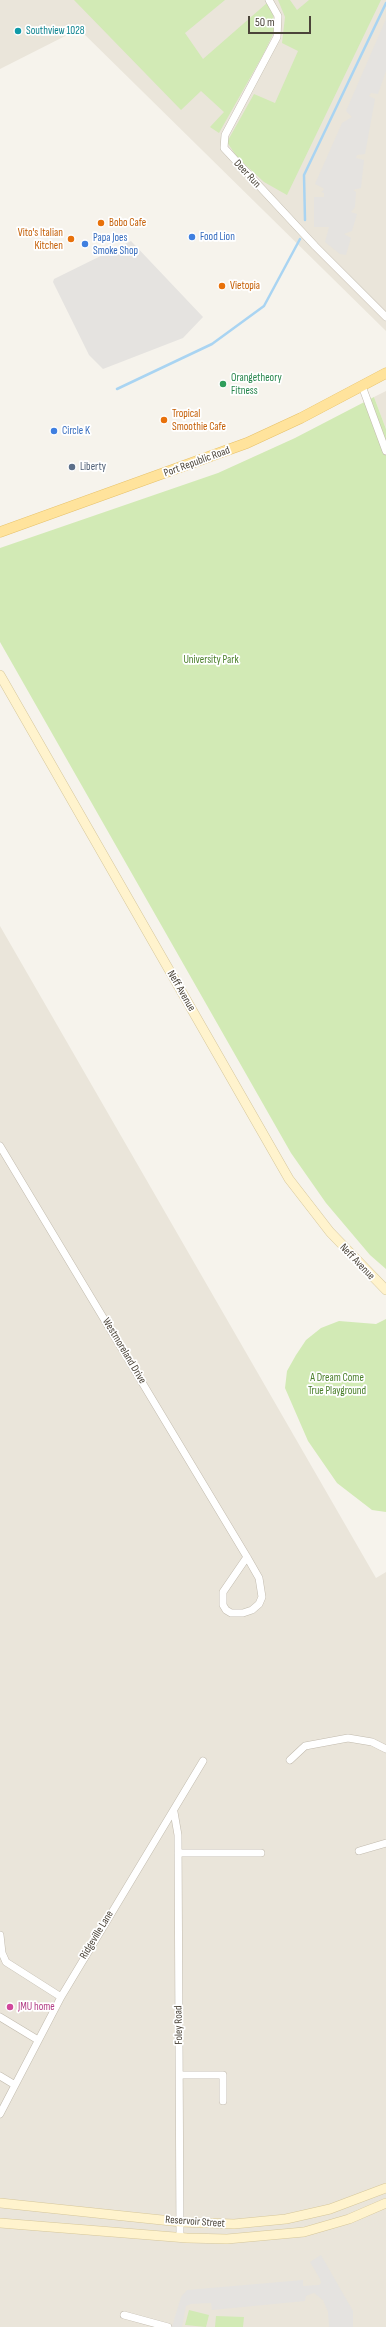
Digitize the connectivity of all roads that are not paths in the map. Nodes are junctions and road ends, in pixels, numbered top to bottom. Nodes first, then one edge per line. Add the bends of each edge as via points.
1 (269, 0) edge
2 (386, 317) edge
3 (386, 373) edge
4 (362, 386) junction
5 (386, 451) edge
6 (0, 532) edge
7 (0, 675) edge
8 (0, 1146) edge
9 (8, 1162) junction
10 (0, 1163) edge
11 (386, 1290) edge
12 (247, 1556) junction
13 (386, 1749) edge
14 (290, 1760) dead end
15 (203, 1761) dead end
16 (174, 1812) junction
17 (386, 1843) edge
18 (359, 1851) dead end
19 (178, 1853) junction
20 (261, 1853) dead end
21 (0, 1935) edge
22 (61, 1997) junction
23 (0, 2017) edge
24 (38, 2040) junction
25 (180, 2075) junction
26 (0, 2076) edge
27 (15, 2086) junction
28 (223, 2101) dead end
29 (0, 2114) edge
30 (386, 2188) edge
31 (0, 2203) edge
32 (386, 2203) edge
33 (181, 2222) junction
34 (0, 2223) edge
35 (180, 2238) junction
36 (124, 2315) dead end
37 (168, 2327) edge

1 - 2 street, Deer Run via 278,16 278,32 225,135 224,148 314,246
3 - 4 main road, Port Republic Road
4 - 5 street
4 - 6 main road, Port Republic Road via 301,418 241,445
7 - 11 main road, Neff Avenue via 290,1179 330,1232
8 - 9 street, Westmoreland Drive
9 - 10 street
9 - 12 street, Westmoreland Drive via 96,1303
12 - 12 street, Westmoreland Drive via 260,1578 262,1597 252,1610 232,1613 224,1608 222,1596
13 - 14 street via 361,1739 342,1739 305,1746
15 - 16 street, Ridgeville Lane
16 - 19 street, Foley Road
16 - 22 street, Ridgeville Lane via 155,1838
17 - 18 street
19 - 20 street
19 - 25 street, Foley Road
21 - 22 street via 6,1962
22 - 24 street, Ridgeville Lane
23 - 24 street
24 - 27 street, Ridgeville Lane
25 - 28 street via 223,2075
25 - 33 street, Foley Road
26 - 27 street
27 - 29 street, Ridgeville Lane
30 - 33 main road, Reservoir Street via 330,2209 286,2218 234,2224
31 - 33 main road, Reservoir Street
32 - 35 main road, Reservoir Street via 349,2219 304,2232 227,2239
33 - 35 street, Foley Road
34 - 35 main road, Reservoir Street
36 - 37 street

